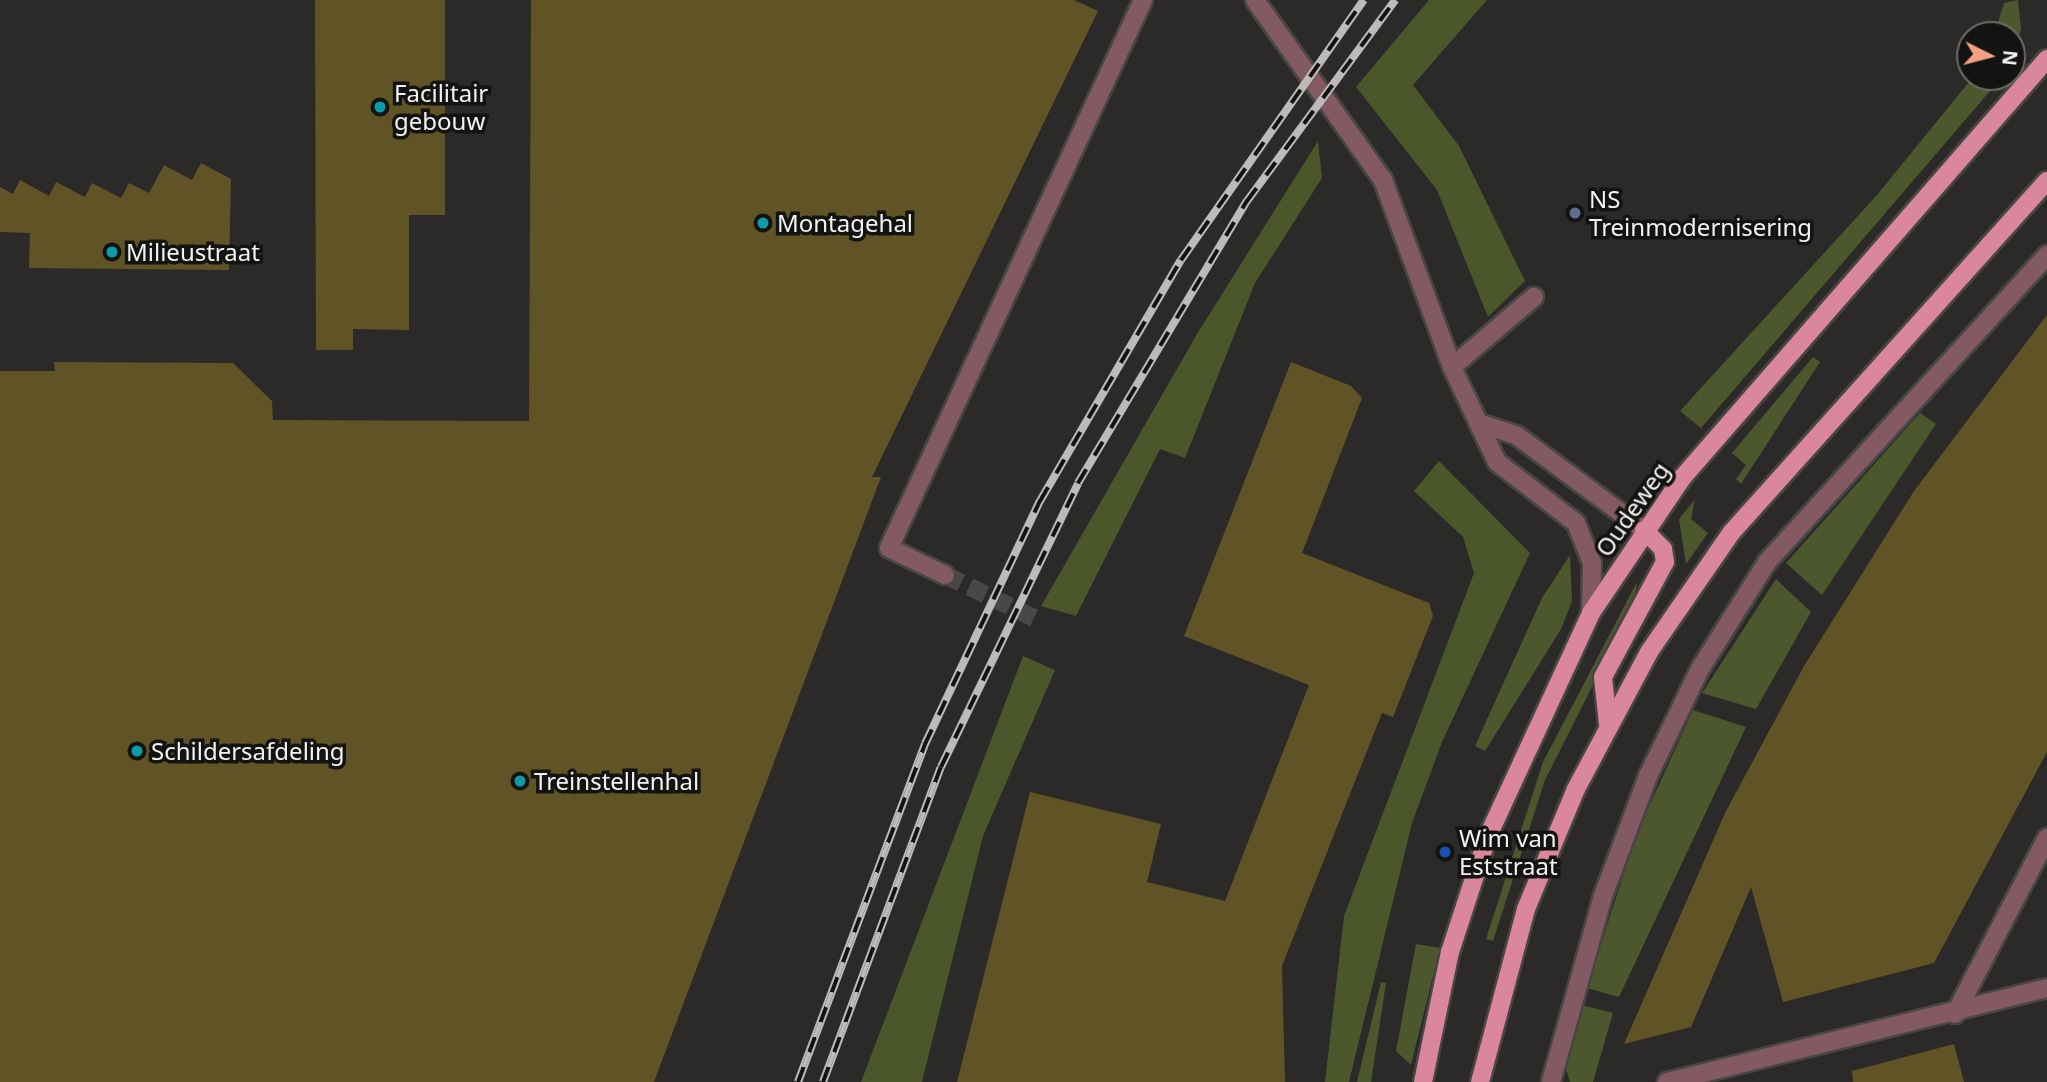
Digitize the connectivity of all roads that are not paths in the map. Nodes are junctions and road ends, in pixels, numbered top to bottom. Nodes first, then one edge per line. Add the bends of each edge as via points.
1 (1143, 0) edge
2 (1255, 0) edge
3 (2047, 59) edge
4 (2047, 181) edge
5 (2047, 255) edge
6 (1534, 297) dead end
7 (1452, 367) junction
8 (1485, 425) junction
9 (1644, 530) junction
10 (945, 575) tunnel mouth
11 (1591, 613) junction
12 (1608, 724) junction
13 (2047, 838) edge
14 (2047, 988) edge
15 (1955, 1014) junction
16 (1423, 1082) edge
17 (1480, 1082) edge
18 (1551, 1082) edge
19 (1667, 1082) edge

1 - 10 street via 889,548
2 - 7 street via 1383,180
3 - 9 main road, Oudeweg via 1960,152
4 - 12 main road via 1731,533
5 - 18 street via 1767,562 1700,669 1648,776 1603,896
6 - 7 street
7 - 8 street
8 - 9 street via 1517,435
8 - 11 street via 1497,462 1576,523 1592,563
9 - 11 main road, Oudeweg
9 - 12 main road via 1663,549 1665,562 1603,677
11 - 16 main road, Oudeweg via 1488,836 1450,952
12 - 17 main road via 1526,909
13 - 15 street
14 - 15 street
15 - 19 street

